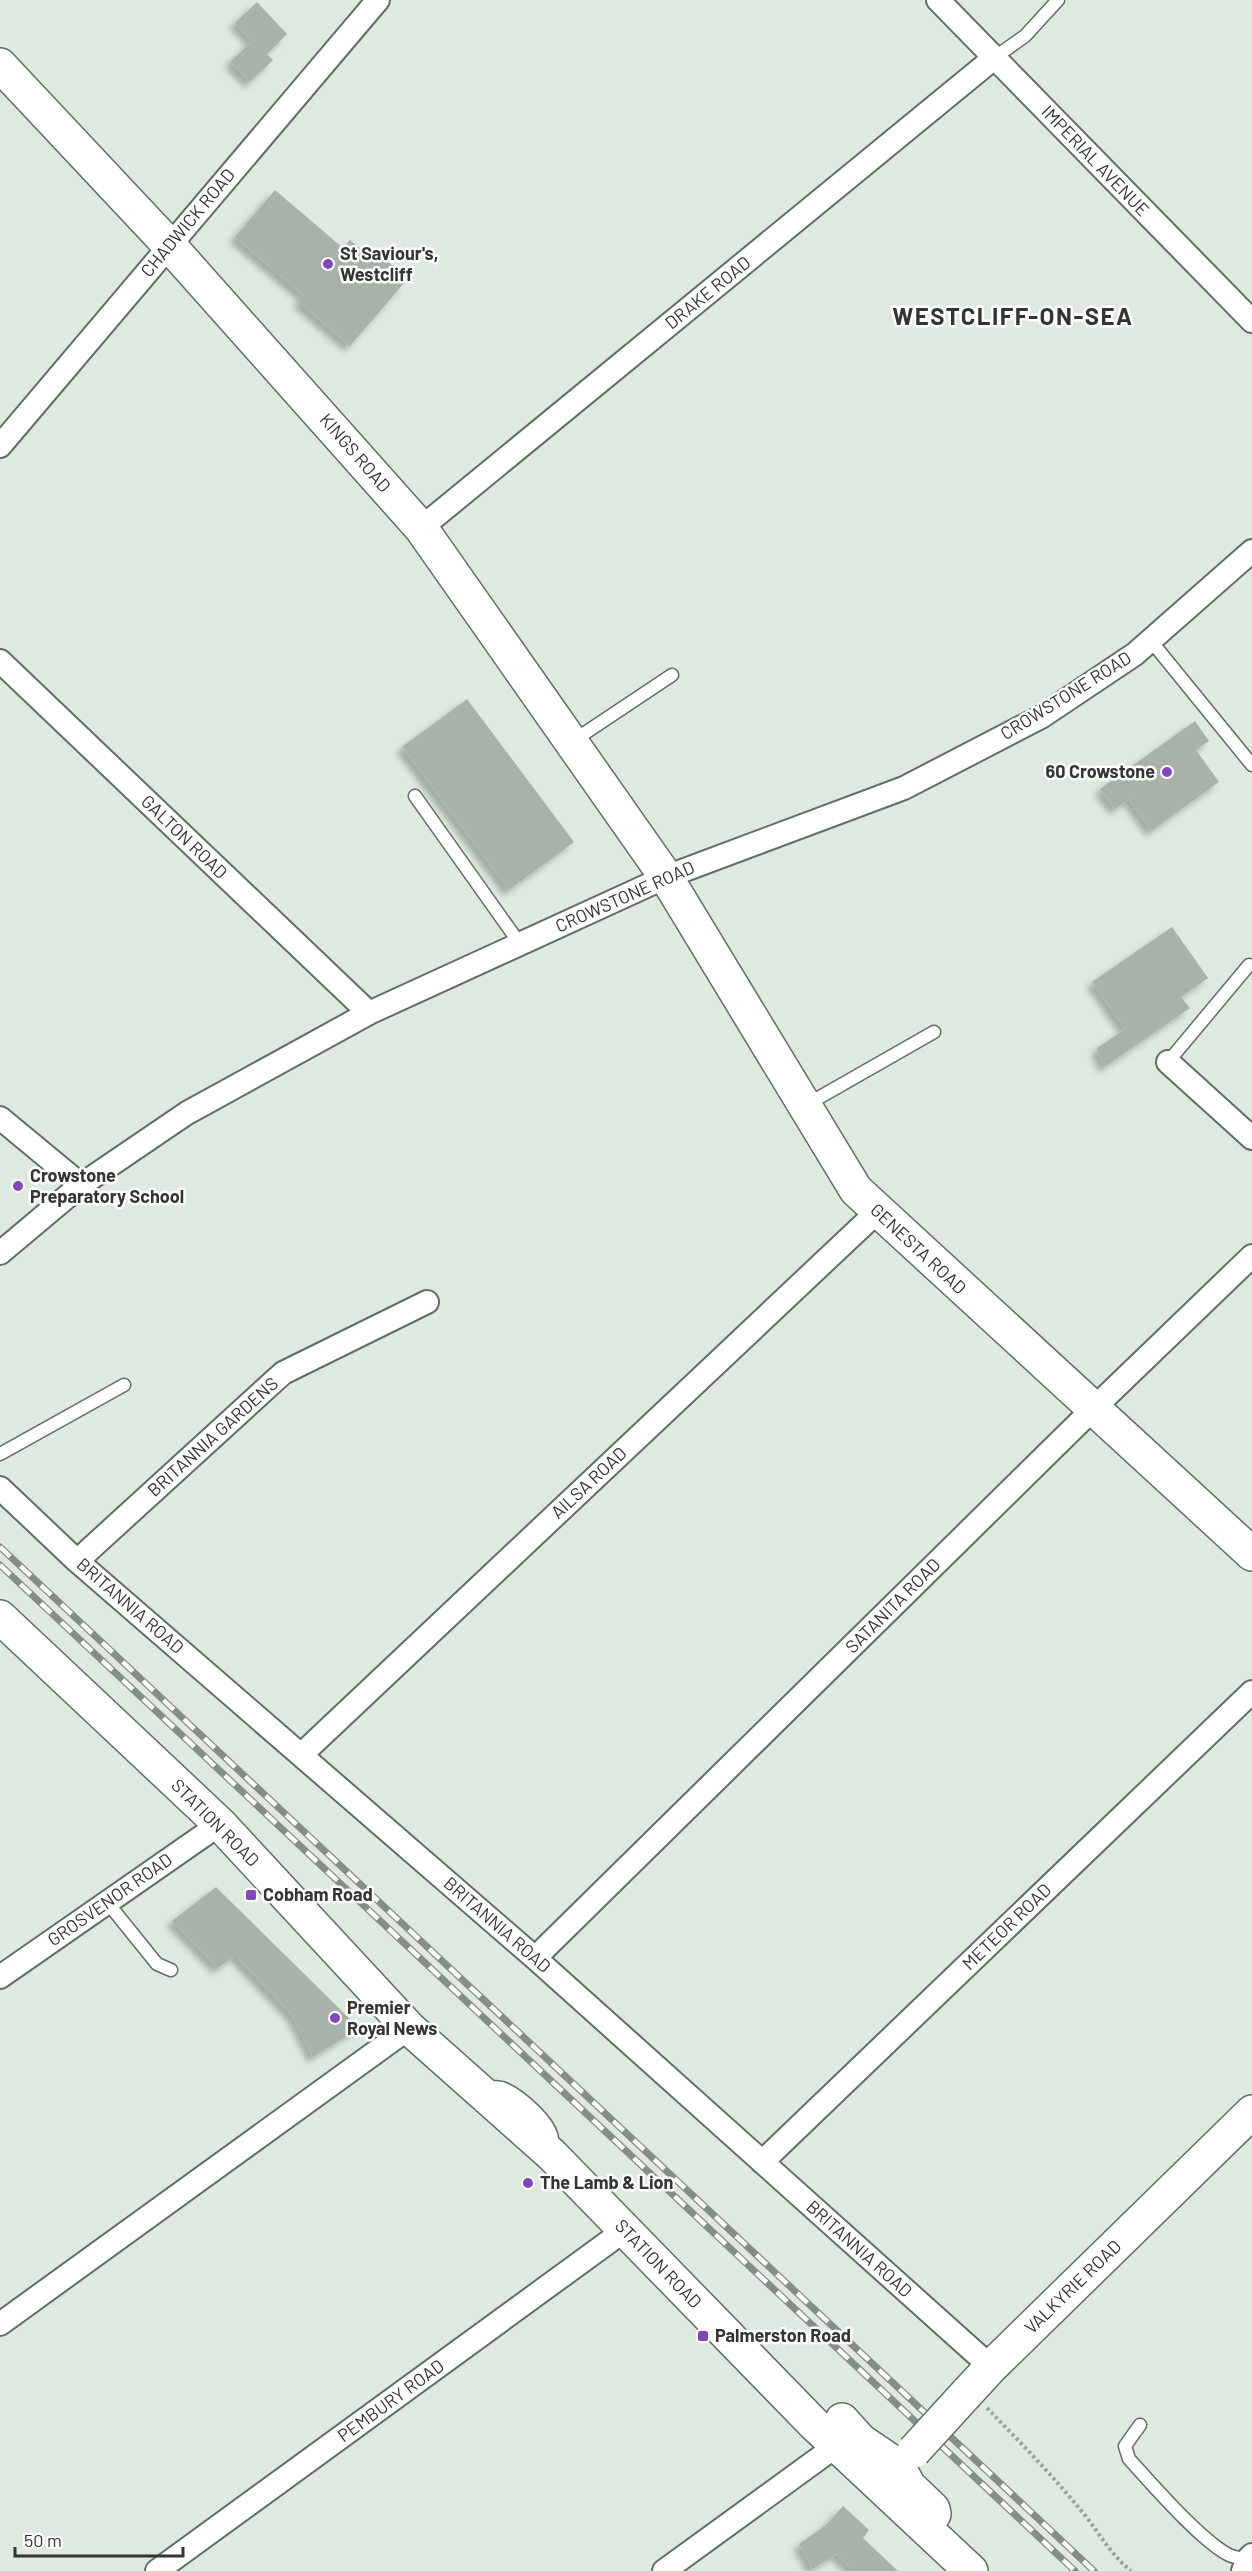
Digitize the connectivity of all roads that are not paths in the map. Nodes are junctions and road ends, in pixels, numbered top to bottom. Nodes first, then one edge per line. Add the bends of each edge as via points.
1 (378, 0) edge
2 (938, 0) edge
3 (1058, 0) edge
4 (994, 58) junction
5 (0, 65) edge
6 (169, 245) junction
7 (1252, 321) edge
8 (0, 446) edge
9 (421, 528) junction
10 (1252, 551) edge
11 (1151, 641) junction
12 (0, 661) edge
13 (672, 675) dead end
14 (572, 742) junction
15 (1252, 765) edge
16 (415, 796) dead end
17 (666, 877) junction
18 (520, 944) junction
19 (1249, 965) dead end
20 (369, 1013) junction
21 (934, 1032) dead end
22 (1168, 1062) joint
23 (805, 1106) junction
24 (0, 1118) edge
25 (1252, 1138) edge
26 (81, 1185) junction
27 (877, 1212) junction
28 (0, 1253) edge
29 (1252, 1256) edge
30 (427, 1302) dead end
31 (124, 1385) dead end
32 (1093, 1409) junction
33 (0, 1454) edge
34 (0, 1488) edge
35 (1252, 1554) edge
36 (77, 1561) junction
37 (0, 1618) edge
38 (1252, 1692) edge
39 (302, 1754) junction
40 (220, 1824) junction
41 (107, 1902) junction
42 (535, 1958) junction
43 (171, 1970) dead end
44 (0, 1977) edge
45 (409, 2028) junction
46 (1252, 2112) edge
47 (762, 2162) junction
48 (625, 2230) junction
49 (0, 2324) edge
50 (977, 2382) junction
51 (1140, 2425) dead end
52 (825, 2435) junction
53 (906, 2458) junction
54 (933, 2536) junction
55 (1248, 2562) edge
56 (157, 2571) edge
57 (664, 2571) edge
58 (971, 2571) edge

1 - 6 street, CHADWICK ROAD
2 - 4 street, IMPERIAL AVENUE
3 - 4 lane via 1025,36
4 - 7 street, IMPERIAL AVENUE
4 - 9 street, DRAKE ROAD
5 - 6 street, KINGS ROAD
6 - 8 street, CHADWICK ROAD
6 - 9 street, KINGS ROAD
9 - 14 street, KINGS ROAD
10 - 11 street, CROWSTONE ROAD
11 - 15 lane
11 - 17 street, CROWSTONE ROAD via 1041,717 904,788
12 - 20 street, GALTON ROAD
13 - 14 lane
14 - 17 street, KINGS ROAD
16 - 18 lane
17 - 18 street, CROWSTONE ROAD
17 - 23 street, GENESTA ROAD
18 - 20 street, CROWSTONE ROAD
19 - 22 lane
20 - 26 street, CROWSTONE ROAD via 187,1113
21 - 23 lane
22 - 25 street
23 - 27 street, GENESTA ROAD via 856,1190
24 - 26 street
26 - 28 street, CROWSTONE ROAD
27 - 32 street, GENESTA ROAD
27 - 39 street, AILSA ROAD
29 - 32 street, SATANITA ROAD
30 - 36 street, BRITANNIA GARDENS via 283,1372
31 - 33 lane
32 - 35 street, GENESTA ROAD
32 - 42 street, SATANITA ROAD
34 - 36 street, BRITANNIA ROAD
36 - 39 street, BRITANNIA ROAD
37 - 40 street, STATION ROAD
38 - 47 street, METEOR ROAD
39 - 42 street, BRITANNIA ROAD
40 - 41 street, GROSVENOR ROAD
40 - 45 street, STATION ROAD
41 - 43 lane via 157,1964
41 - 44 street, GROSVENOR ROAD
42 - 47 street, BRITANNIA ROAD
45 - 48 street, STATION ROAD via 552,2155
45 - 49 street
46 - 50 street, VALKYRIE ROAD
47 - 50 street, BRITANNIA ROAD
48 - 52 street, STATION ROAD
48 - 56 street, PEMBURY ROAD
50 - 53 street, VALKYRIE ROAD, bridge
51 - 55 lane via 1125,2446 1129,2459 1198,2530 1231,2556
52 - 53 street via 825,2418 839,2417 861,2441
52 - 54 street, STATION ROAD
52 - 57 street via 753,2508
53 - 54 street via 909,2486 933,2509
54 - 58 street, STATION ROAD

